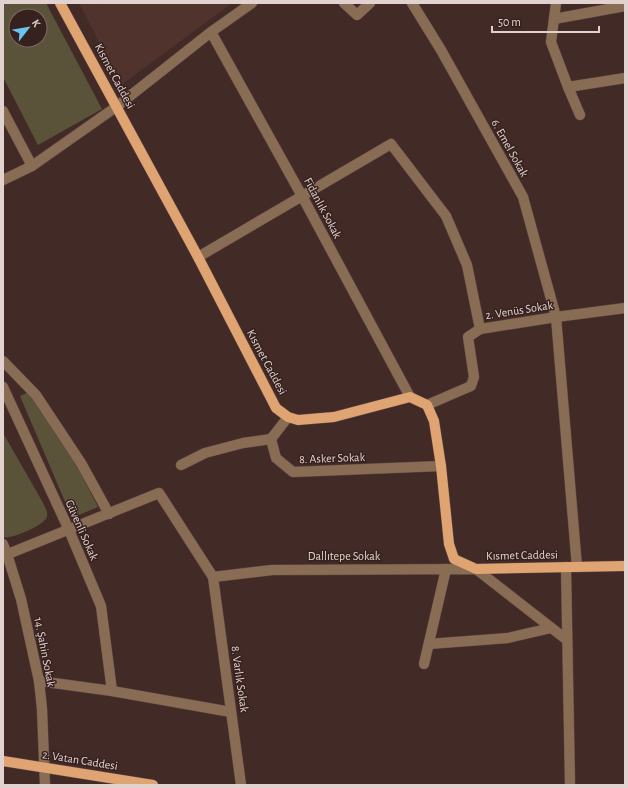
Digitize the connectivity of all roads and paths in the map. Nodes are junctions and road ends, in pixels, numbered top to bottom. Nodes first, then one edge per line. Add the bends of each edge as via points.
1 (60, 3) edge
2 (252, 3) edge
3 (344, 3) edge
4 (370, 3) edge
5 (412, 3) edge
6 (556, 3) edge
7 (625, 6) edge
8 (554, 19) junction
9 (211, 32) junction
10 (625, 78) edge
11 (568, 87) junction
12 (116, 107) junction
13 (3, 111) edge
14 (580, 115) dead end
15 (32, 166) junction
16 (3, 180) edge
17 (302, 196) junction
18 (198, 257) junction
19 (625, 308) edge
20 (556, 317) junction
21 (480, 329) junction
22 (3, 361) edge
23 (3, 387) edge
24 (410, 397) junction
25 (428, 406) junction
26 (288, 417) junction
27 (271, 439) junction
28 (181, 465) dead end
29 (441, 466) junction
30 (109, 514) junction
31 (69, 530) junction
32 (3, 544) edge
33 (5, 555) edge
34 (625, 566) edge
35 (566, 567) junction
36 (577, 567) junction
37 (446, 569) junction
38 (476, 569) junction
39 (213, 577) junction
40 (551, 628) junction
41 (566, 640) junction
42 (429, 644) junction
43 (424, 664) dead end
44 (39, 681) junction
45 (112, 691) junction
46 (231, 712) junction
47 (3, 761) edge
48 (45, 768) junction
49 (115, 782) edge
50 (45, 785) edge
51 (154, 785) edge
52 (241, 785) edge
53 (570, 785) edge

1 - 12 main road, Kısmet Caddesi
2 - 9 street
3 - 4 street via 357,16
5 - 20 street, 6. Emel Sokak via 442,50 523,197
6 - 8 street
7 - 8 street
8 - 11 street via 552,42
9 - 12 street
9 - 17 street, Fidanlık Sokak
10 - 11 street
11 - 14 street
12 - 15 street
12 - 18 main road, Kısmet Caddesi
13 - 15 street
15 - 16 street
17 - 18 street
17 - 21 street via 391,144 446,216 467,265
17 - 24 street, Fidanlık Sokak
18 - 26 main road, Kısmet Caddesi via 276,408
19 - 20 street, 2. Venüs Sokak
20 - 21 street, 2. Venüs Sokak
20 - 36 street, 6. Emel Sokak
21 - 25 street, 2. Venüs Sokak via 468,337 474,377 471,386
22 - 30 street via 36,395 81,463
23 - 31 street, Güvenli Sokak
24 - 25 main road
24 - 26 main road via 334,417 298,420
25 - 29 main road, Kısmet Caddesi via 434,420
26 - 27 street
27 - 28 street via 205,453
27 - 29 street, 8. Asker Sokak via 276,458 293,472
29 - 38 main road, Kısmet Caddesi via 449,544 454,559
30 - 31 street
30 - 39 street via 159,493
31 - 33 street
31 - 45 street, Güvenli Sokak via 101,606
32 - 33 street, 14. Şahin Sokak
33 - 44 street, 14. Şahin Sokak via 22,599
34 - 36 main road, Kısmet Caddesi
35 - 36 main road, Kısmet Caddesi
35 - 38 main road, Kısmet Caddesi
35 - 41 street
37 - 38 street, Dallıtepe Sokak
37 - 39 street, Dallıtepe Sokak via 272,570
37 - 42 street
38 - 40 street
39 - 46 street, 8. Varlık Sokak
40 - 41 street
40 - 42 street via 508,638
41 - 53 street
42 - 43 street
44 - 45 street
44 - 48 street, 14. Şahin Sokak
45 - 46 street
46 - 52 street, 8. Varlık Sokak
47 - 48 main road, 2. Vatan Caddesi
48 - 49 main road, 2. Vatan Caddesi
48 - 50 street, 14. Şahin Sokak
49 - 51 main road, 2. Vatan Caddesi

